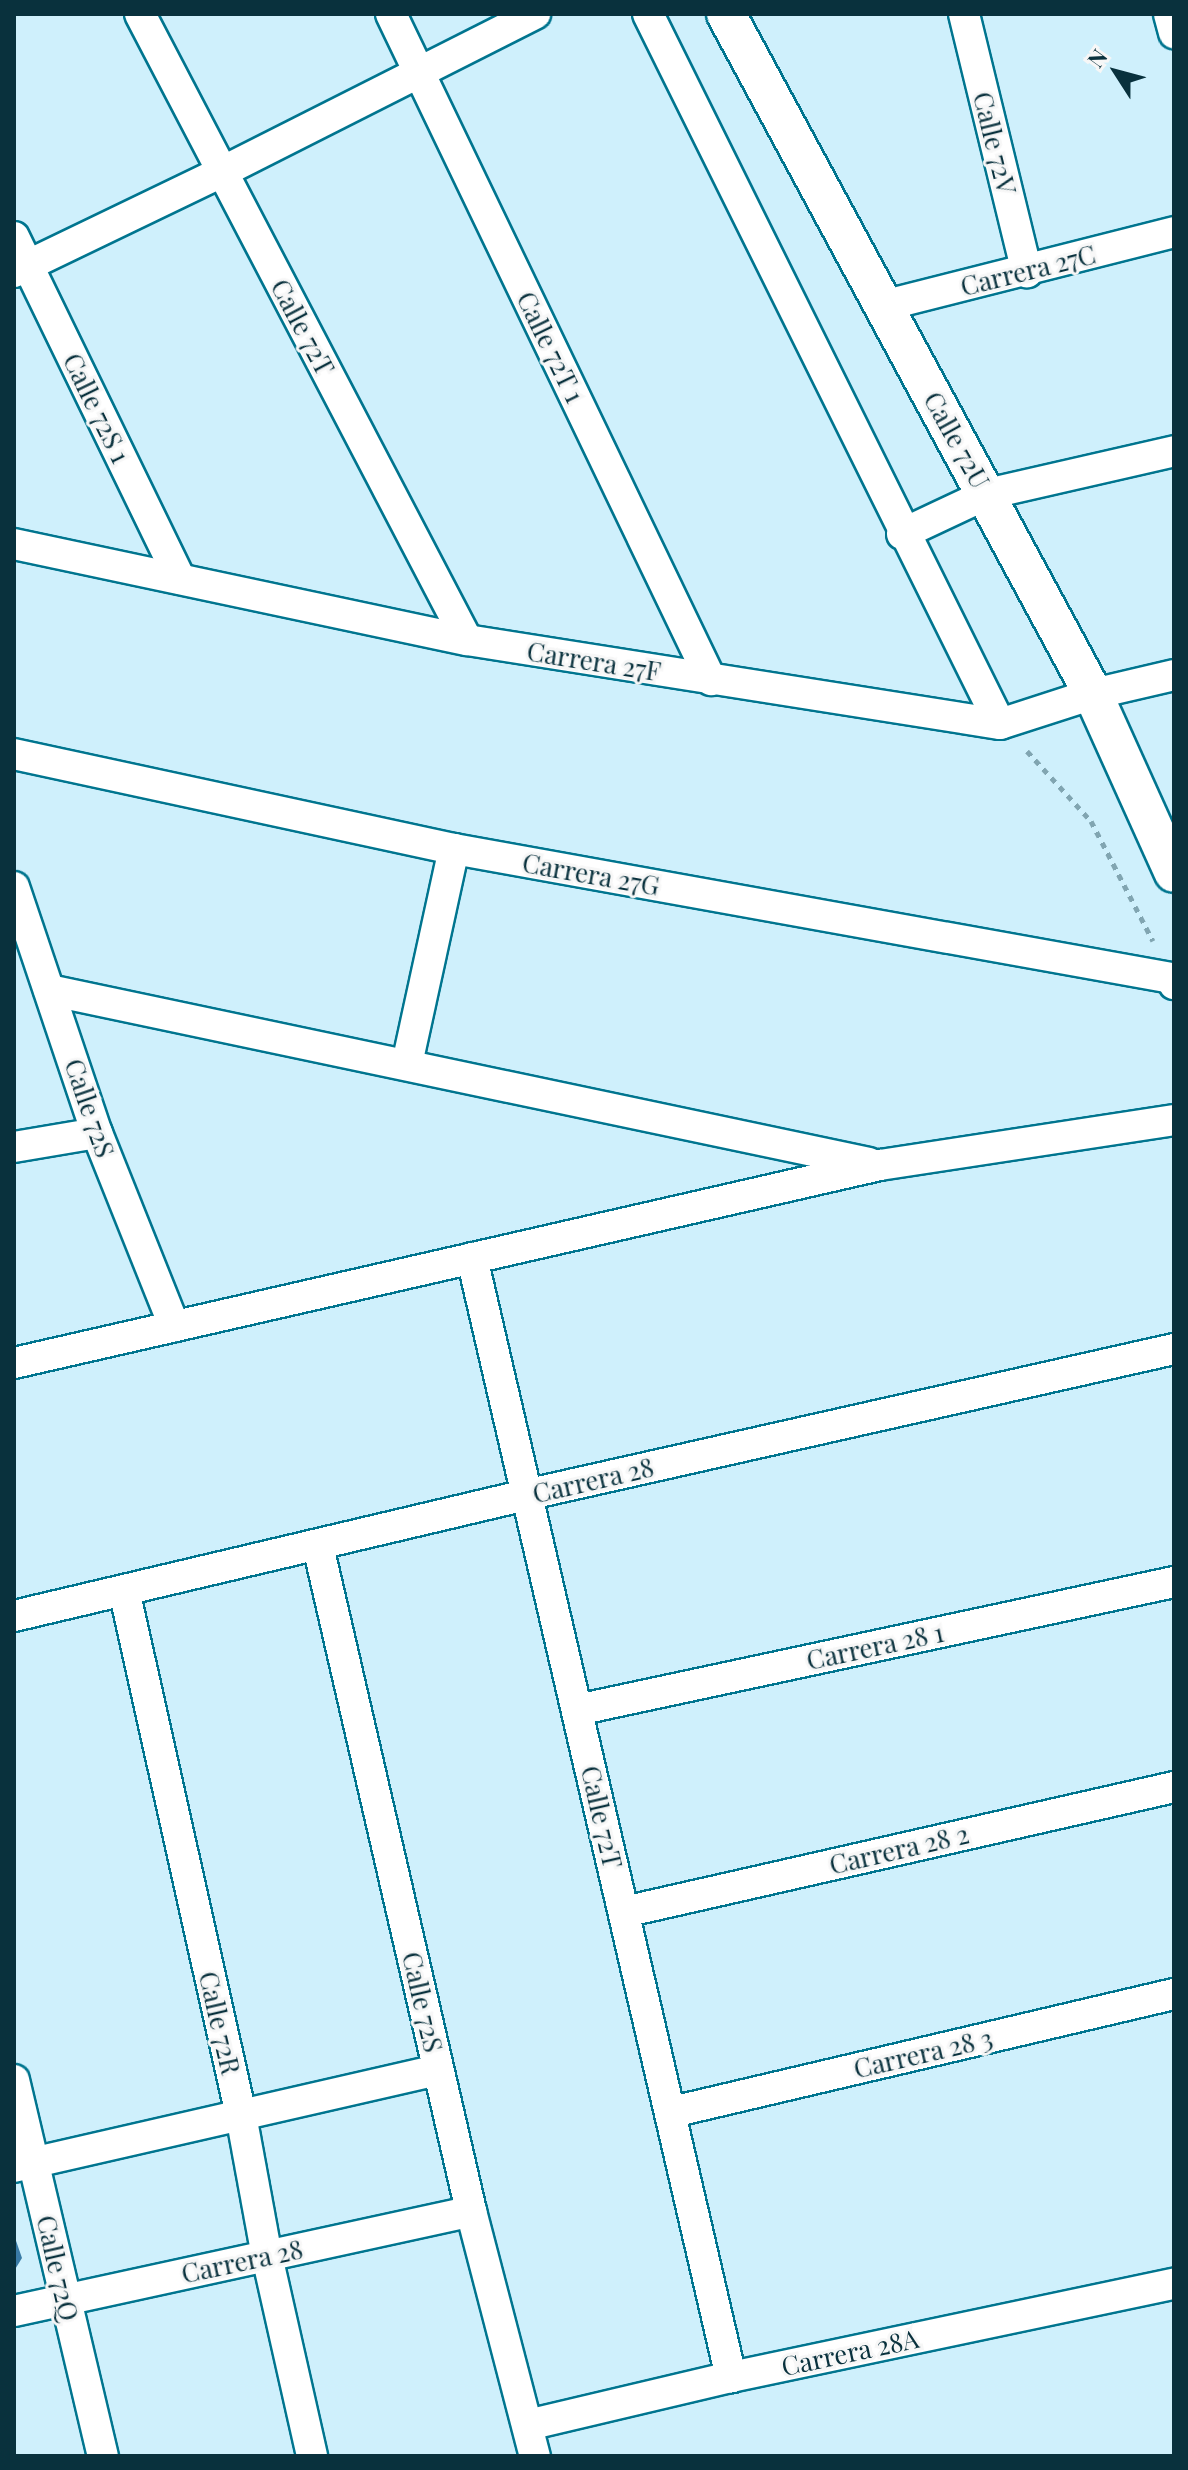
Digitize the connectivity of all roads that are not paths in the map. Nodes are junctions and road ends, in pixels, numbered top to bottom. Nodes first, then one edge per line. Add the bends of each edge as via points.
1 (140, 14) edge
2 (391, 14) edge
3 (535, 14) edge
4 (648, 14) edge
5 (726, 14) edge
6 (964, 14) edge
7 (1169, 14) edge
8 (1174, 33) edge
9 (419, 73) junction
10 (222, 172) junction
11 (1174, 232) edge
12 (14, 237) edge
13 (21, 268) edge
14 (1027, 272) junction
15 (882, 306) junction
16 (1174, 451) edge
17 (987, 494) junction
18 (902, 534) junction
19 (14, 544) edge
20 (180, 579) junction
21 (467, 640) junction
22 (1174, 675) edge
23 (711, 680) junction
24 (1093, 694) junction
25 (1000, 724) junction
26 (14, 754) edge
27 (454, 849) junction
28 (1174, 873) edge
29 (14, 887) edge
30 (21, 935) edge
31 (1172, 981) edge
32 (49, 990) junction
33 (407, 1064) junction
34 (1174, 1120) edge
35 (97, 1133) junction
36 (14, 1147) edge
37 (880, 1165) junction
38 (472, 1258) junction
39 (174, 1326) junction
40 (1174, 1349) edge
41 (14, 1363) edge
42 (530, 1494) junction
43 (318, 1546) junction
44 (1174, 1582) edge
45 (124, 1590) junction
46 (14, 1616) edge
47 (577, 1710) junction
48 (1174, 1787) edge
49 (624, 1912) junction
50 (1174, 1994) edge
51 (438, 2070) junction
52 (14, 2080) edge
53 (672, 2112) junction
54 (241, 2115) junction
55 (24, 2165) edge
56 (471, 2211) junction
57 (267, 2256) junction
58 (1174, 2284) edge
59 (65, 2300) junction
60 (14, 2311) edge
61 (731, 2377) junction
62 (528, 2425) junction
63 (103, 2456) edge
64 (312, 2456) edge
65 (535, 2456) edge

1 - 10 street, Calle 72T
2 - 9 street, Calle 72T 1
3 - 9 street
4 - 18 street
5 - 15 street, Calle 72U
6 - 14 street, Calle 72V
7 - 8 street
9 - 10 street
9 - 23 street, Calle 72T 1
10 - 13 street
10 - 21 street, Calle 72T
11 - 14 street, Carrera 27C
12 - 13 street, Calle 72S 1
13 - 20 street, Calle 72S 1
14 - 15 street, Carrera 27C
15 - 17 street, Calle 72U
16 - 17 street
17 - 18 street
17 - 24 street, Calle 72U
18 - 25 street
19 - 20 street, Carrera 27F
20 - 21 street, Carrera 27F
21 - 23 street, Carrera 27F
22 - 24 street, Carrera 27F
23 - 25 street, Carrera 27F
24 - 25 street, Carrera 27F
24 - 28 street, Calle 72U
26 - 27 street, Carrera 27G
27 - 31 street, Carrera 27G
27 - 33 street
29 - 30 street, Calle 72S
30 - 32 street, Calle 72S
32 - 33 street
32 - 35 street, Calle 72S
33 - 37 street
34 - 37 street
35 - 36 street
35 - 39 street, Calle 72S
37 - 38 street
38 - 39 street
38 - 42 street, Calle 72T
39 - 41 street
40 - 42 street, Carrera 28
42 - 43 street, Carrera 28
42 - 47 street, Calle 72T
43 - 45 street, Carrera 28
43 - 51 street, Calle 72S
44 - 47 street, Carrera 28 1
45 - 46 street, Carrera 28
45 - 54 street, Calle 72R
47 - 49 street, Calle 72T
48 - 49 street, Carrera 28 2
49 - 53 street, Calle 72T
50 - 53 street, Carrera 28 3
51 - 54 street
51 - 56 street, Calle 72S
52 - 55 street, Calle 72Q
53 - 61 street, Calle 72T
54 - 55 street
54 - 57 street, Calle 72R
55 - 59 street, Calle 72Q
56 - 57 street, Carrera 28
56 - 62 street, Calle 72S
57 - 59 street, Carrera 28
57 - 64 street, Calle 72R
58 - 61 street, Carrera 28A
59 - 60 street, Carrera 28
59 - 63 street, Calle 72Q
61 - 62 street, Carrera 28A
62 - 65 street, Calle 72S

